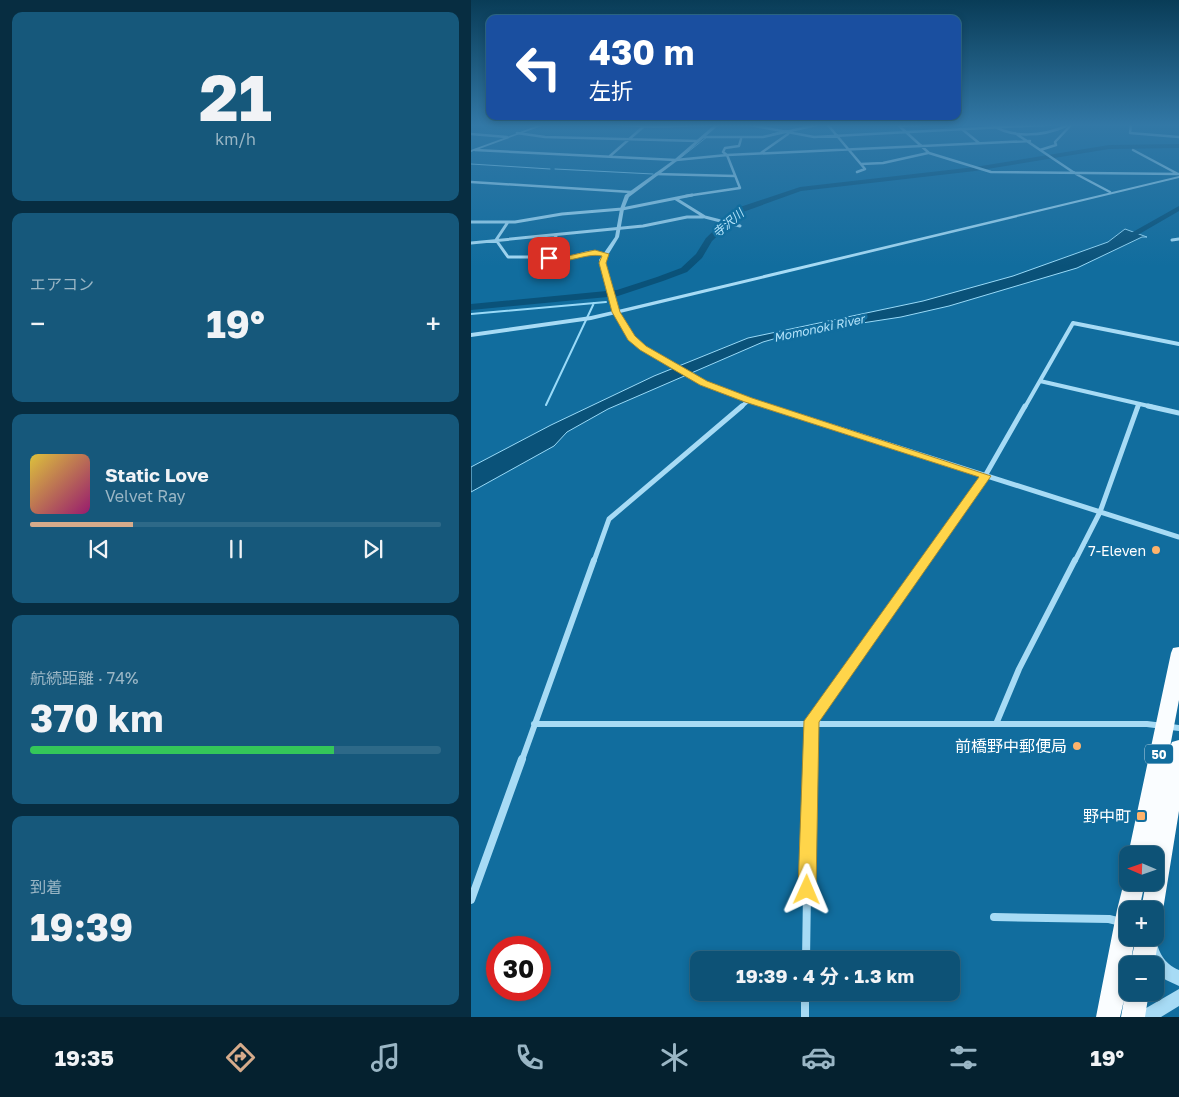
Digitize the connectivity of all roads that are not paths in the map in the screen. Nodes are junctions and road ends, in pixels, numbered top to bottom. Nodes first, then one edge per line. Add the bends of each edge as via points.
1 (660, 171) edge
2 (733, 171) edge
3 (988, 171) edge
4 (1072, 171) edge
5 (656, 174) junction
6 (1076, 174) junction
7 (1179, 175) edge
8 (735, 176) junction
9 (471, 182) edge
10 (631, 192) junction
11 (1110, 192) junction
12 (676, 199) junction
13 (622, 209) junction
14 (703, 217) junction
15 (471, 222) edge
16 (509, 222) junction
17 (739, 226) dead end
18 (619, 228) junction
19 (556, 236) junction
20 (1179, 239) edge
21 (496, 240) junction
22 (1173, 240) dead end
23 (471, 243) edge
24 (606, 254) junction
25 (549, 257) junction
26 (616, 312) junction
27 (471, 335) edge
28 (1179, 344) edge
29 (1040, 381) junction
30 (749, 400) junction
31 (1139, 404) junction
32 (1179, 413) edge
33 (985, 476) junction
34 (1100, 512) junction
35 (1179, 537) edge
36 (1179, 653) edge
37 (534, 724) junction
38 (996, 724) junction
39 (810, 725) junction
40 (1172, 727) edge
41 (1179, 748) edge
42 (1141, 846) edge
43 (471, 900) edge
44 (1154, 901) edge
45 (1119, 917) edge
46 (994, 918) dead end
47 (1121, 946) edge
48 (1150, 946) edge
49 (806, 951) edge
50 (1179, 978) edge
51 (1179, 997) edge
52 (805, 1001) edge
53 (1136, 1001) edge
54 (805, 1017) edge
55 (1108, 1017) edge
56 (1133, 1017) edge
57 (1147, 1017) edge

1 - 5 street
2 - 8 street
3 - 6 street
4 - 6 street
5 - 8 street
5 - 10 street
6 - 7 street
6 - 11 street
7 - 11 street
8 - 12 street via 740,188
9 - 10 street
10 - 13 street
11 - 26 street
12 - 13 street
12 - 14 street
13 - 16 street
13 - 18 street
14 - 17 street via 716,223
14 - 18 street
15 - 16 street
16 - 21 street
18 - 19 street
18 - 24 street via 615,243
19 - 21 street
19 - 25 street
20 - 22 street
21 - 23 street
21 - 25 street via 508,257
24 - 25 street via 595,252 568,258
24 - 26 street via 602,263
26 - 27 street
26 - 30 street via 636,343 703,383
28 - 29 street via 1073,323
29 - 31 street
29 - 33 street
30 - 33 street
30 - 37 street via 609,519
31 - 32 street
31 - 34 street
33 - 34 street
33 - 39 street via 820,706
34 - 35 street
34 - 38 street via 1019,669
36 - 40 highway, 50
37 - 39 street
37 - 43 street
38 - 39 street
38 - 40 street
39 - 49 street
40 - 42 highway, 50
41 - 44 highway, 50
45 - 46 street
47 - 55 highway
48 - 50 street via 1155,962 1162,970
51 - 57 street
52 - 54 street
53 - 56 highway

